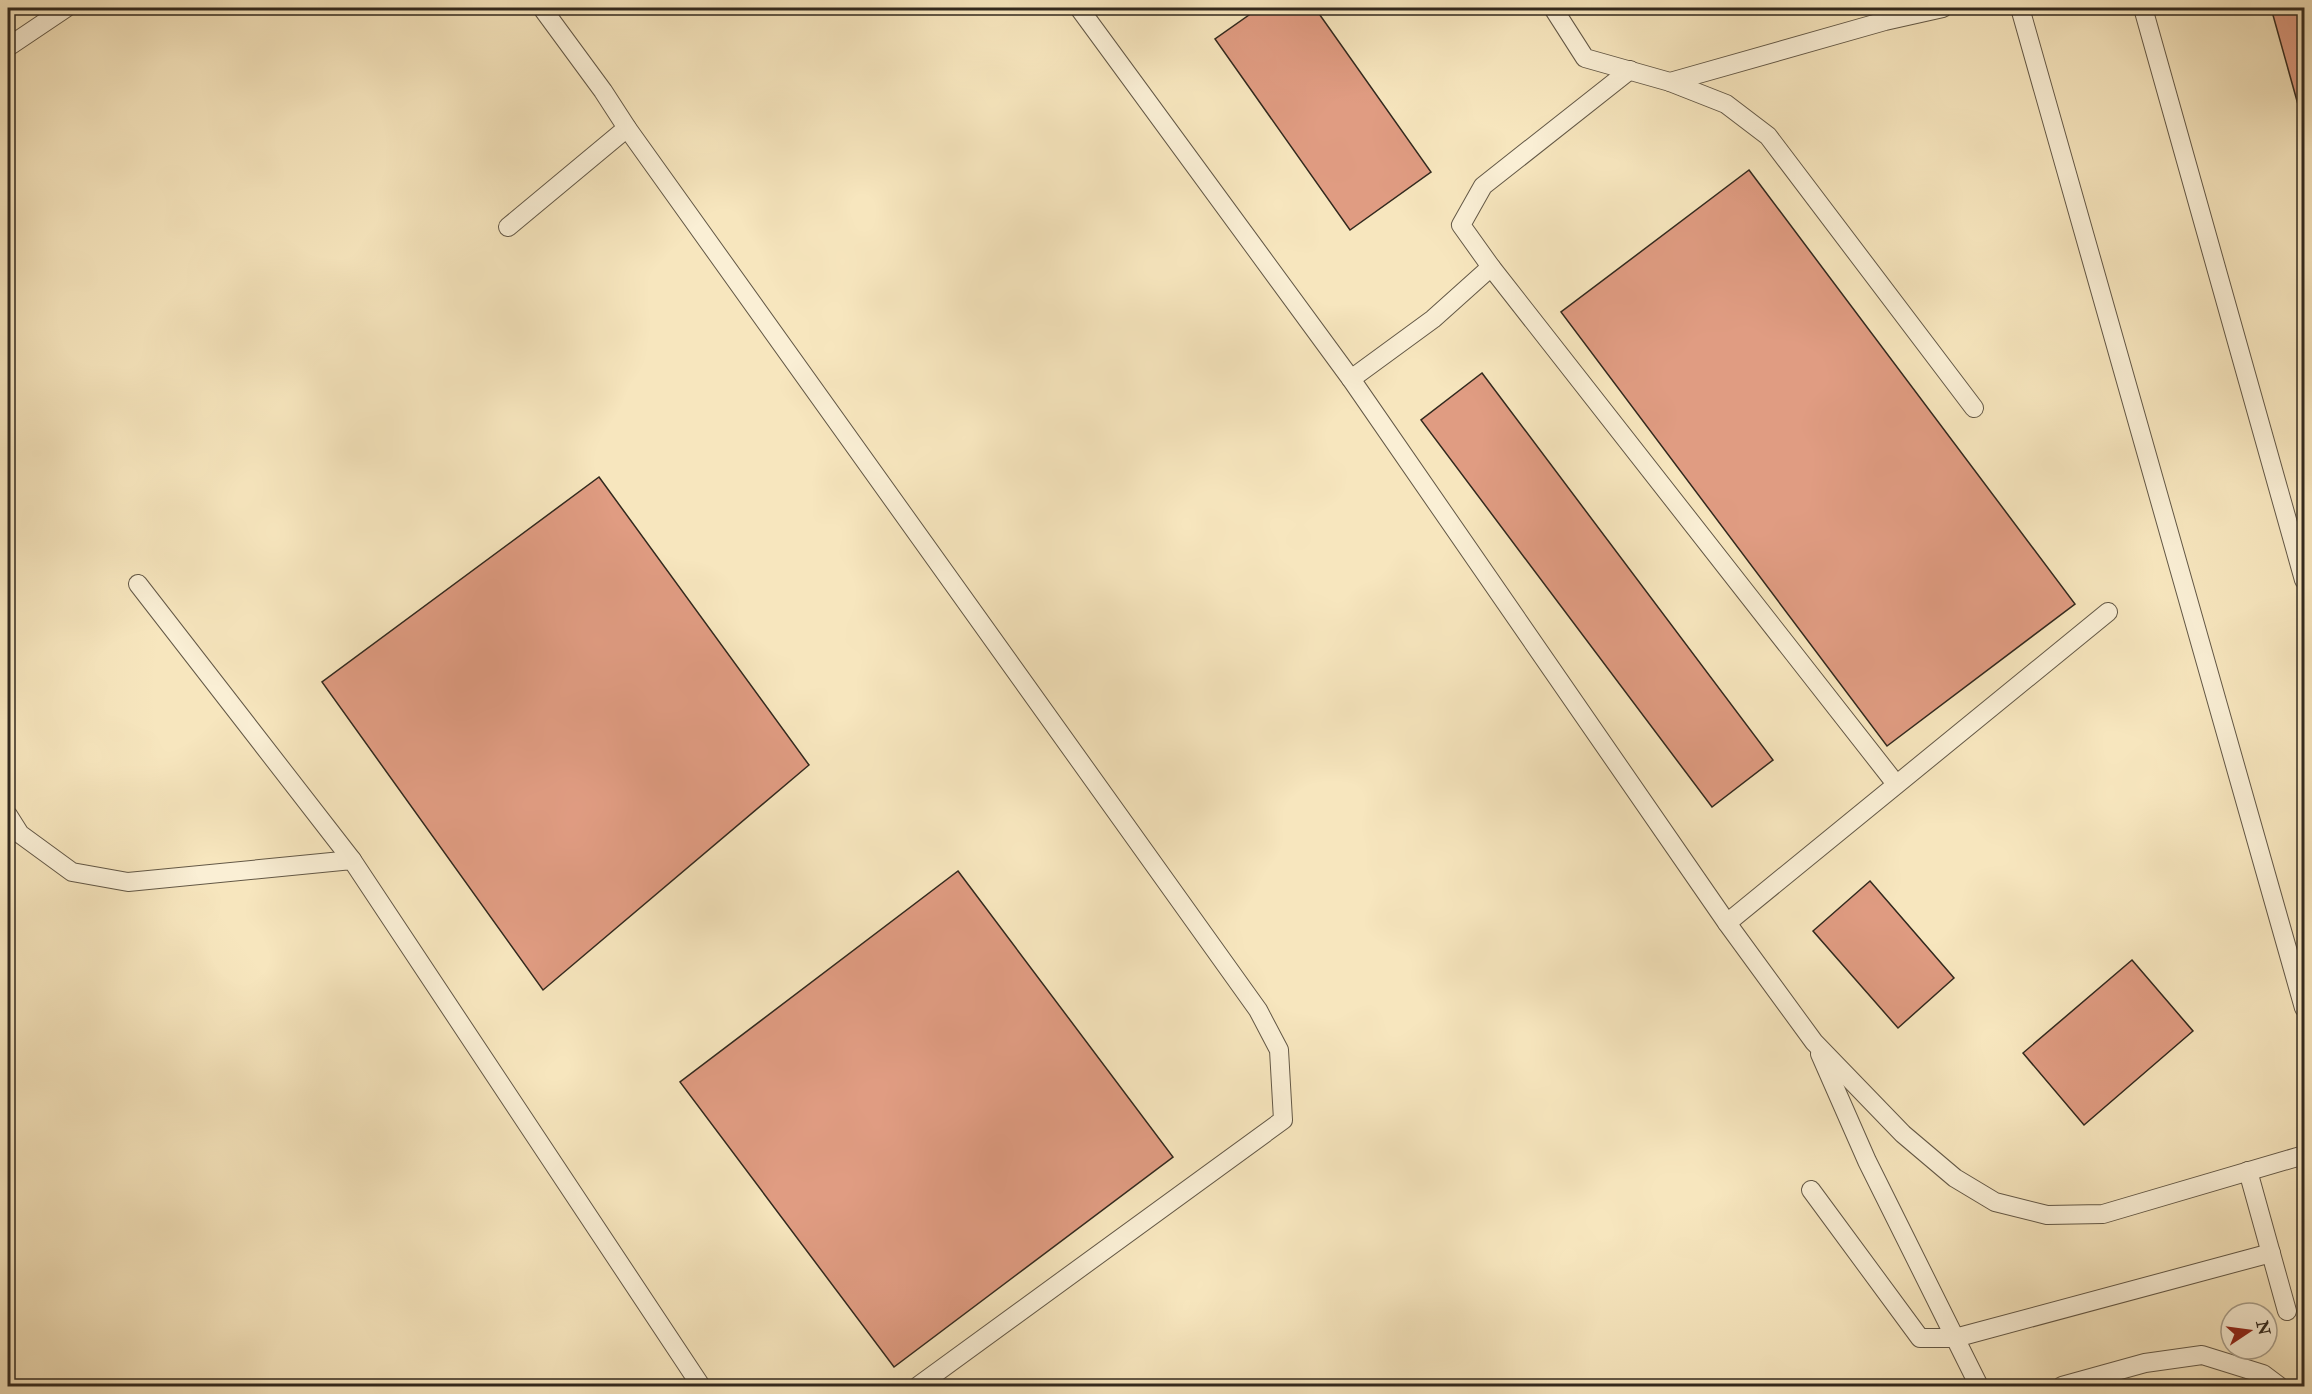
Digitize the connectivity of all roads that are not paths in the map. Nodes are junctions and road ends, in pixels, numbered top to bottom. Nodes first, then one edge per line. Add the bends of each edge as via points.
1 (66, 8) edge
2 (543, 8) edge
3 (1079, 8) edge
4 (1553, 8) edge
5 (1942, 8) edge
6 (2020, 8) edge
7 (2144, 8) edge
8 (8, 47) edge
9 (1630, 70) junction
10 (1670, 82) junction
11 (627, 128) junction
12 (508, 227) dead end
13 (1491, 267) junction
14 (1351, 379) junction
15 (1974, 408) dead end
16 (2304, 580) edge
17 (138, 584) dead end
18 (2108, 612) dead end
19 (1896, 784) junction
20 (8, 815) edge
21 (352, 860) junction
22 (1727, 923) junction
23 (2304, 1008) edge
24 (1814, 1042) junction
25 (2304, 1155) edge
26 (2247, 1171) junction
27 (1810, 1190) dead end
28 (2271, 1253) junction
29 (2287, 1311) dead end
30 (1955, 1338) junction
31 (701, 1386) edge
32 (918, 1386) edge
33 (1979, 1386) edge
34 (2062, 1386) edge
35 (2279, 1386) edge

1 - 8 lane
2 - 11 lane
3 - 14 lane
4 - 9 lane via 1585,58
5 - 10 lane
6 - 23 lane
7 - 16 lane
9 - 10 lane
9 - 13 lane via 1483,186 1461,225
10 - 15 lane via 1726,104 1768,136
11 - 12 lane
11 - 32 lane via 1258,1010 1279,1050 1283,1120
13 - 14 lane via 1433,319
13 - 19 lane
14 - 22 lane
17 - 21 lane
18 - 19 lane
19 - 22 lane
20 - 21 lane via 20,834 72,872 128,882
21 - 31 lane
22 - 24 lane
24 - 26 lane via 1903,1134 1955,1178 1995,1202 2047,1215 2103,1214
24 - 30 lane via 1867,1161
25 - 26 lane
26 - 28 lane
27 - 30 lane via 1920,1338
28 - 29 lane
28 - 30 lane
30 - 33 lane
34 - 35 lane via 2145,1363 2202,1355 2263,1374

